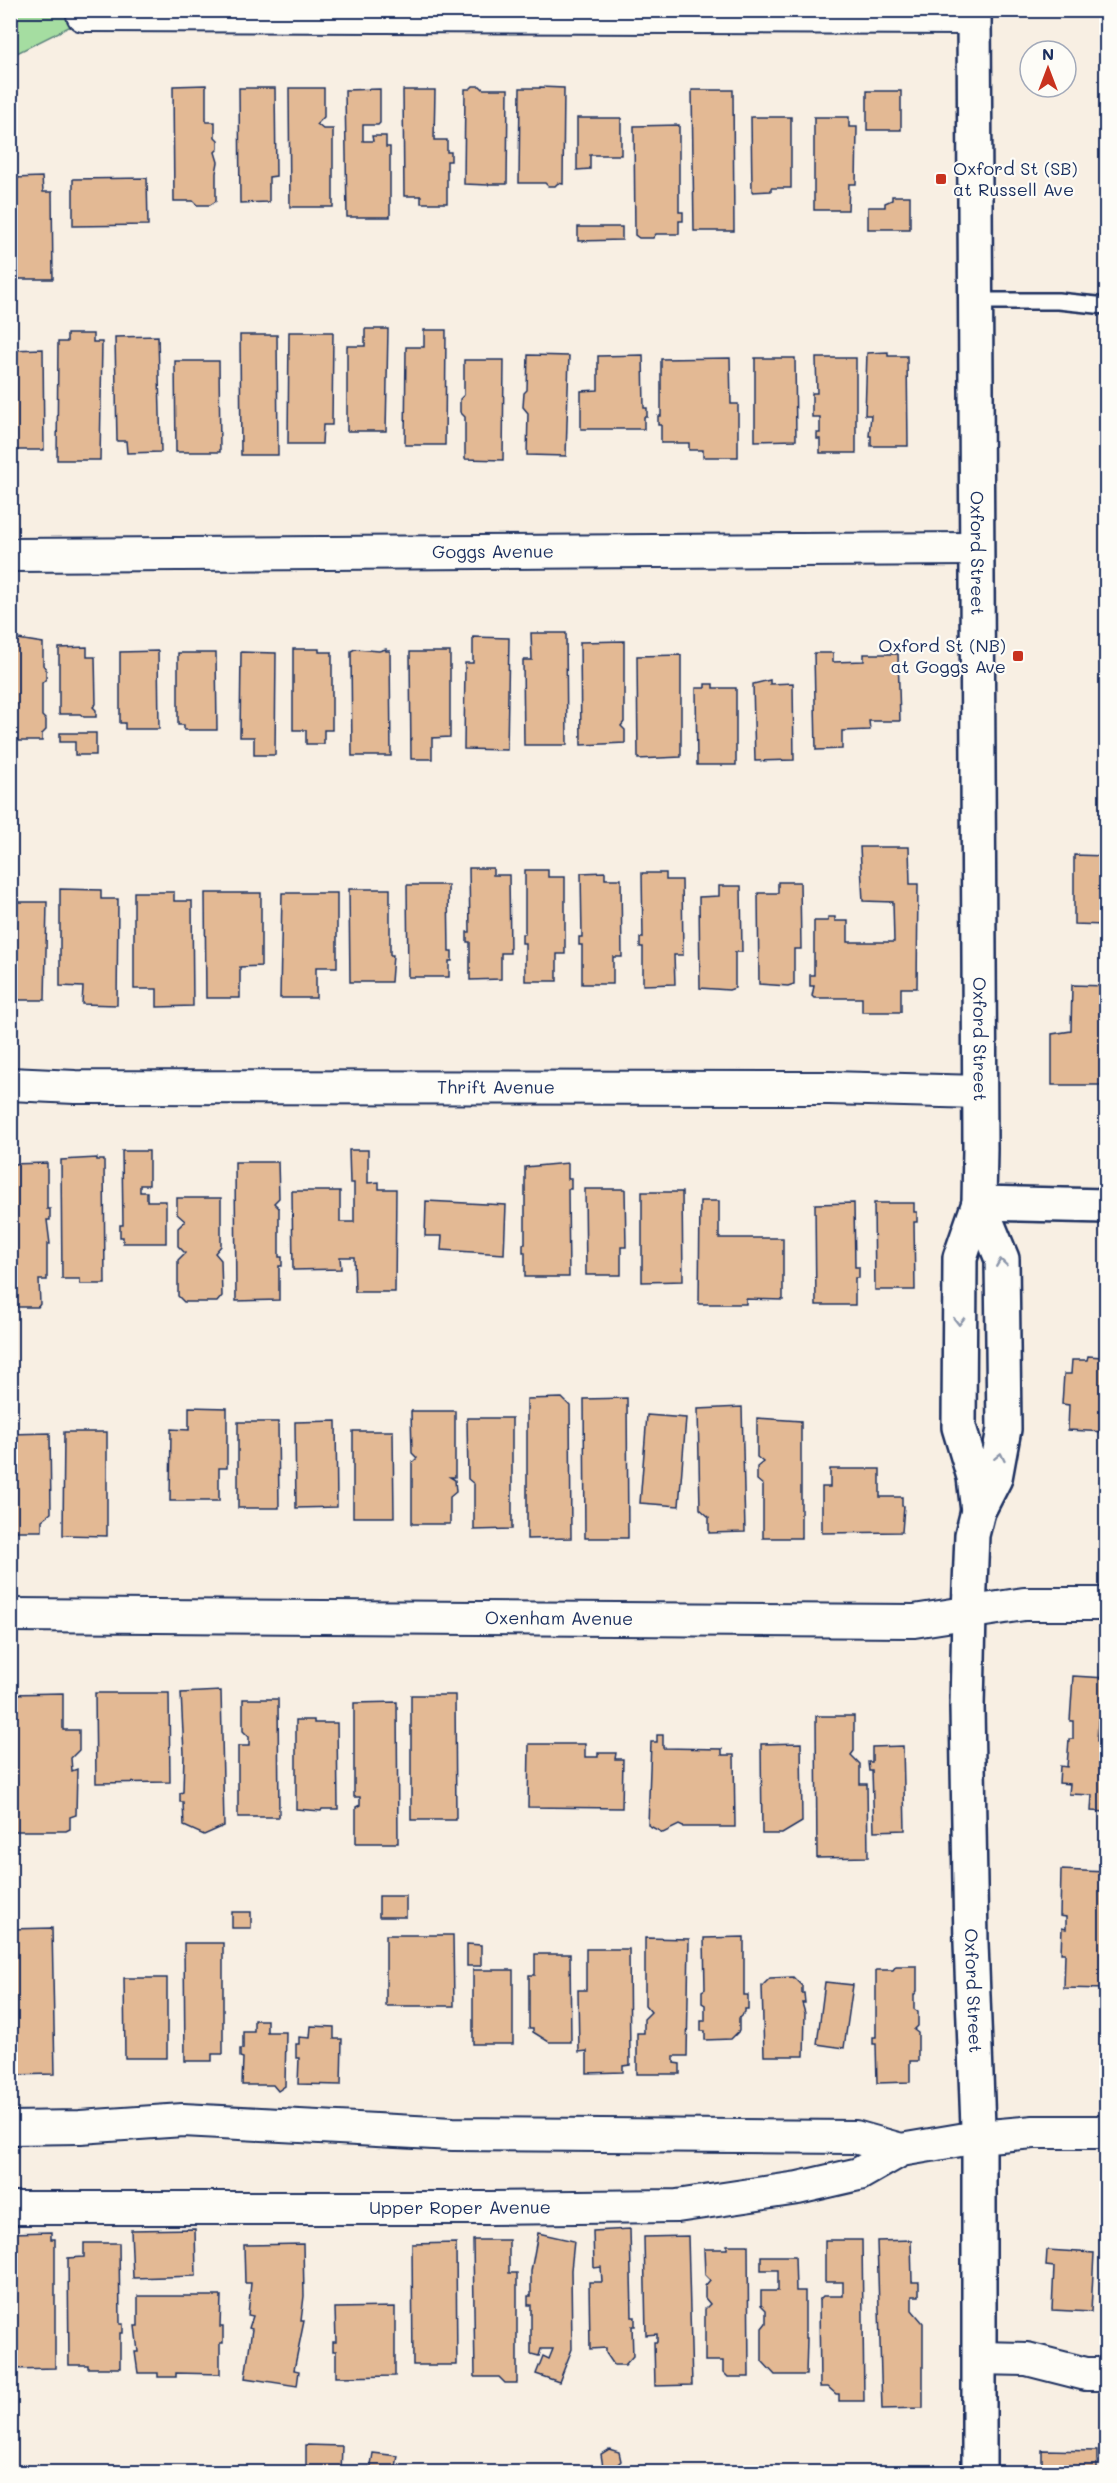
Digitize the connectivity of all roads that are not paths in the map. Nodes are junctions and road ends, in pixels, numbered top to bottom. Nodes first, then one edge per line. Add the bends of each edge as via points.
1 (974, 14) edge
2 (83, 15) dead end
3 (975, 301) junction
4 (1107, 306) edge
5 (976, 549) junction
6 (10, 555) edge
7 (10, 1084) edge
8 (980, 1092) junction
9 (979, 1203) junction
10 (1107, 1206) edge
11 (978, 1511) junction
12 (1107, 1604) edge
13 (969, 1612) junction
14 (10, 1615) edge
15 (10, 2128) edge
16 (1107, 2132) edge
17 (978, 2137) junction
18 (901, 2150) junction
19 (10, 2208) edge
20 (979, 2358) junction
21 (1107, 2374) edge
22 (979, 2472) edge

1 - 2 street
1 - 3 street, Oxford Street
3 - 4 lane via 1058,301
3 - 5 street, Oxford Street
5 - 6 street, Goggs Avenue
5 - 8 street, Oxford Street
7 - 8 street, Thrift Avenue
8 - 9 street, Oxford Street
9 - 10 street
9 -> 11 street, Oxford Street via 960,1258 959,1427 974,1477
11 -> 9 street, Oxford Street via 994,1478 1004,1429 1002,1259
11 - 13 street, Oxford Street via 972,1535
12 - 13 street, Oxenham Avenue via 1024,1604
13 - 14 street, Oxenham Avenue via 914,1621
13 - 17 street, Oxford Street via 967,1707
15 - 18 street, Upper Roper Avenue via 183,2120 453,2134 855,2137
16 - 17 street, Upper Roper Avenue
17 - 18 street, Upper Roper Avenue
17 - 20 street, Oxford Street
18 - 19 street, Upper Roper Avenue via 859,2174 798,2188 677,2206
20 - 21 street via 1027,2359 1086,2374
20 - 22 street, Oxford Street

